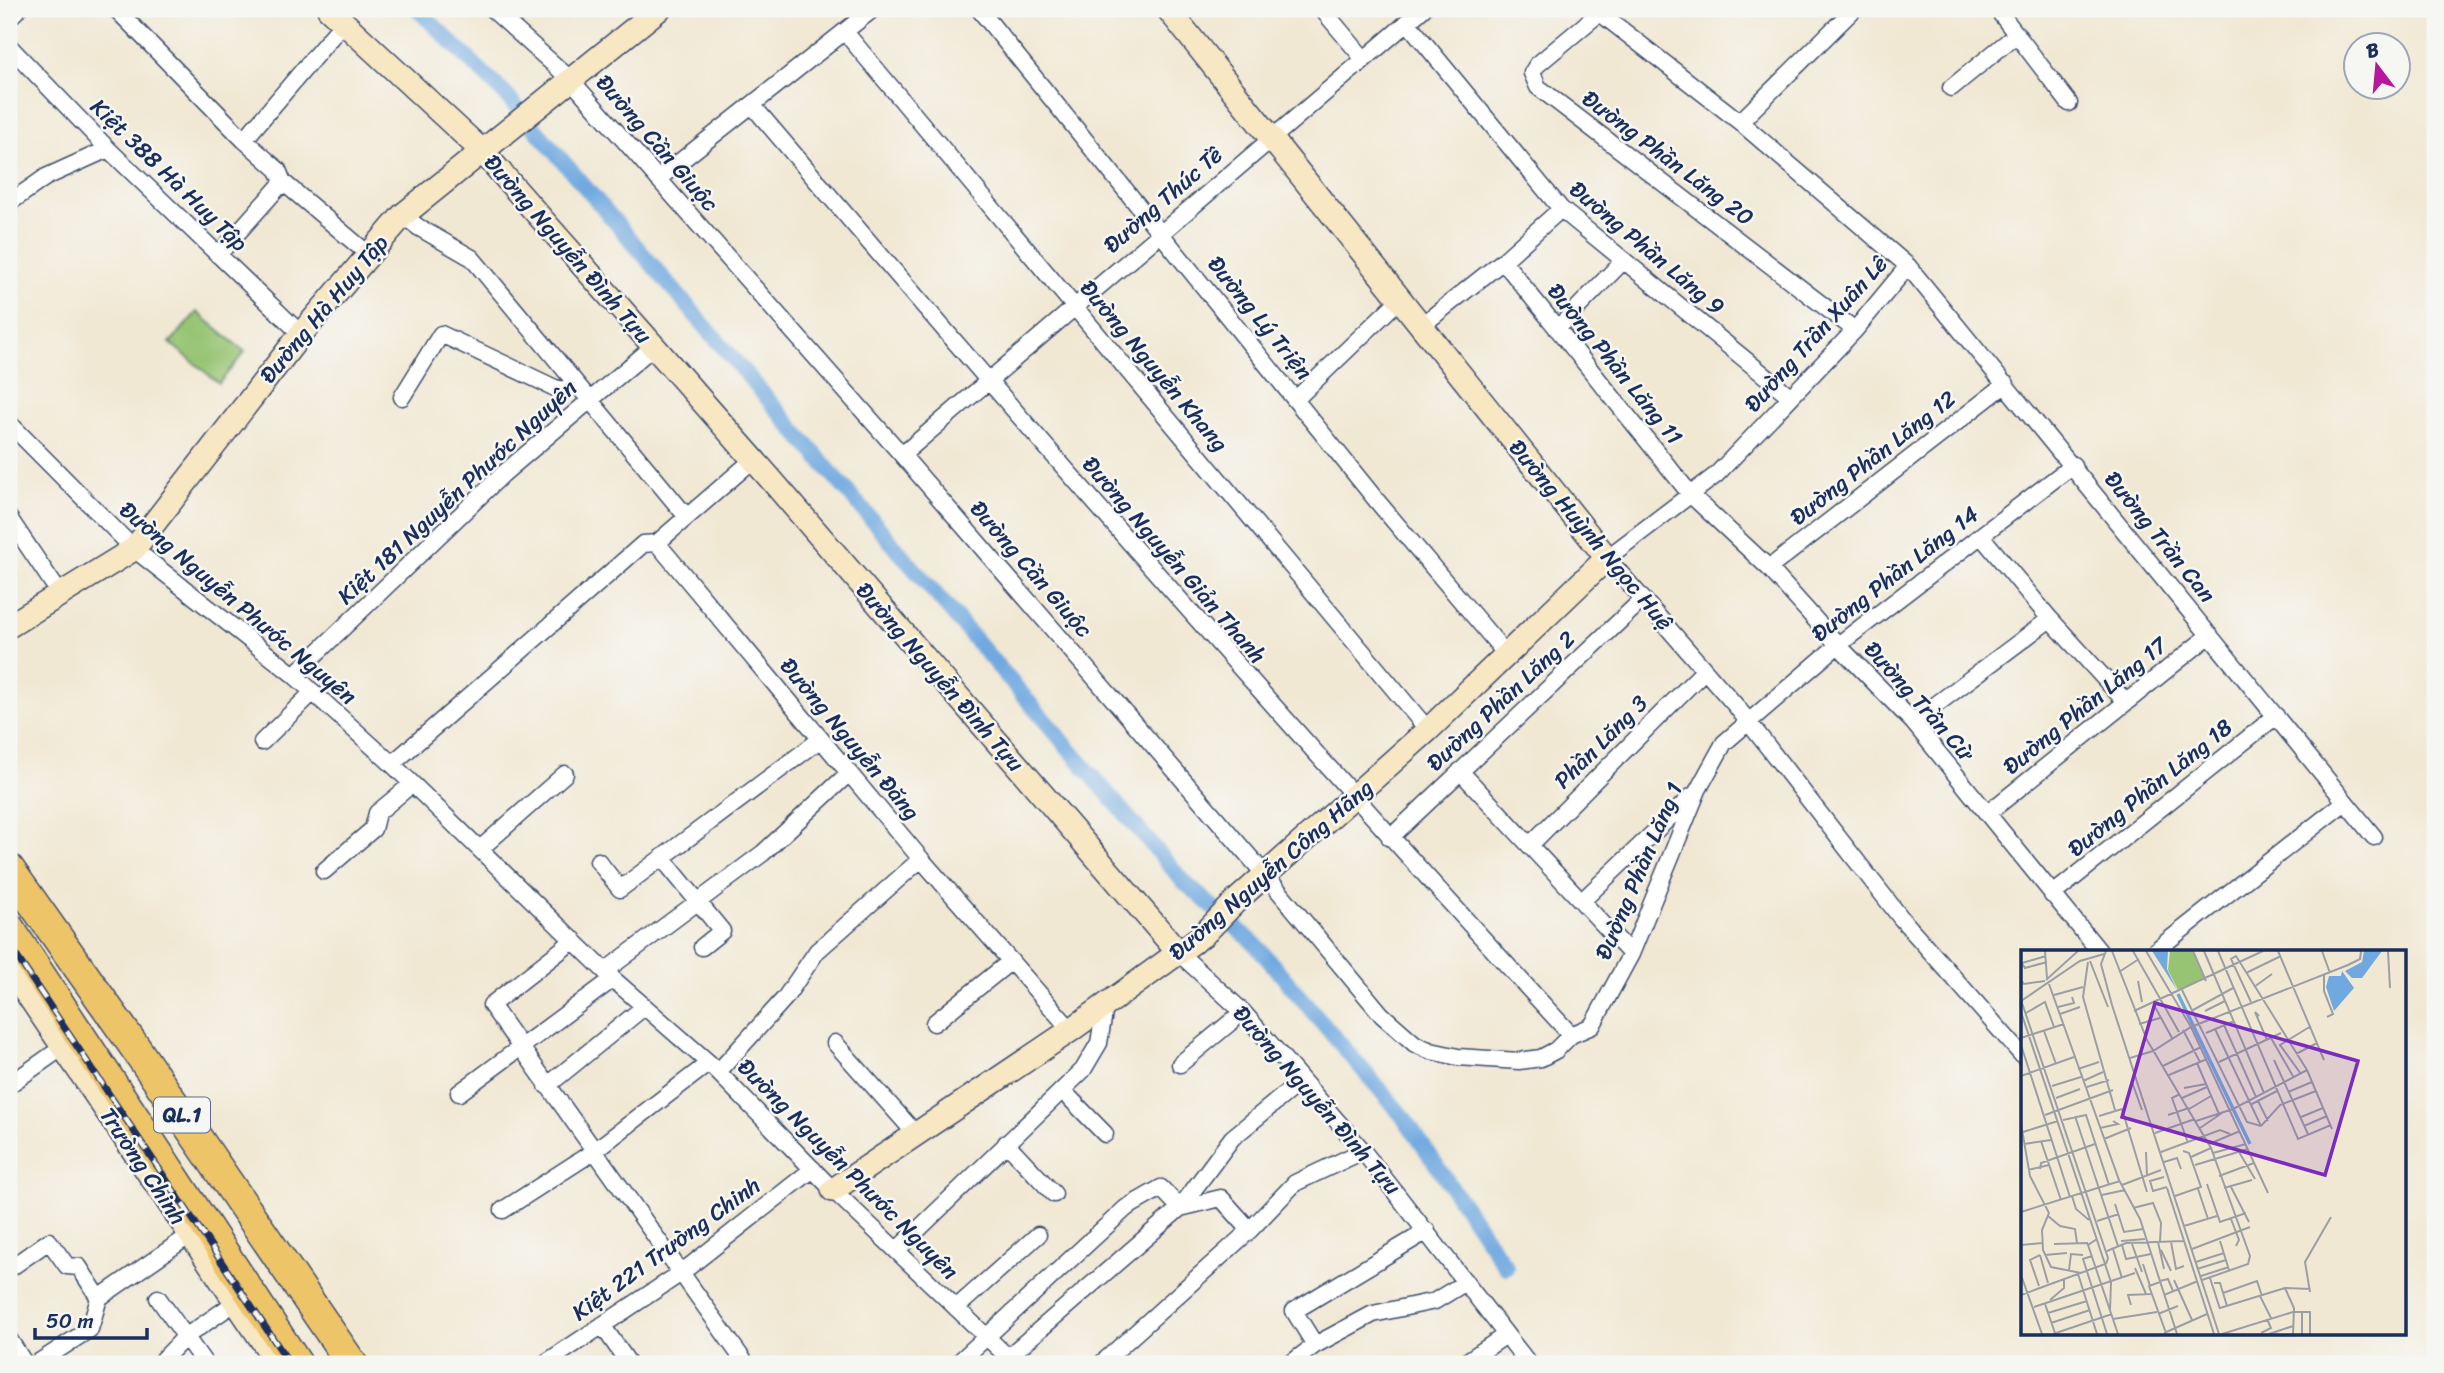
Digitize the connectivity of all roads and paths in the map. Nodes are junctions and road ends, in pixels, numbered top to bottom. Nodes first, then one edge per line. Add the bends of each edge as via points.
1 (18, 9) edge
2 (117, 9) edge
3 (492, 9) edge
4 (659, 9) edge
5 (873, 9) edge
6 (979, 9) edge
7 (1168, 9) edge
8 (1322, 9) edge
9 (1423, 9) edge
10 (1997, 9) edge
11 (1599, 10) edge
12 (1849, 10) edge
13 (336, 16) edge
14 (9, 18) edge
15 (1407, 22) junction
16 (845, 32) junction
17 (2017, 34) junction
18 (9, 46) edge
19 (1363, 58) junction
20 (570, 79) junction
21 (1951, 88) dead end
22 (2069, 103) dead end
23 (752, 105) junction
24 (1740, 122) junction
25 (1272, 135) junction
26 (244, 141) junction
27 (108, 149) junction
28 (481, 150) junction
29 (658, 179) junction
30 (283, 182) junction
31 (9, 204) edge
32 (1561, 209) junction
33 (403, 215) junction
34 (1163, 233) junction
35 (368, 254) junction
36 (218, 255) junction
37 (1623, 260) junction
38 (1503, 261) junction
39 (1908, 266) junction
40 (1400, 299) junction
41 (1074, 306) junction
42 (1421, 326) junction
43 (1557, 329) junction
44 (1856, 330) junction
45 (301, 334) junction
46 (654, 346) junction
47 (575, 382) junction
48 (988, 382) junction
49 (2006, 384) junction
50 (402, 397) dead end
51 (1791, 397) junction
52 (1296, 399) junction
53 (590, 400) junction
54 (9, 423) edge
55 (902, 455) junction
56 (754, 459) junction
57 (2073, 465) junction
58 (1691, 495) junction
59 (9, 517) edge
60 (687, 517) junction
61 (1982, 537) junction
62 (657, 543) junction
63 (134, 549) junction
64 (1608, 558) junction
65 (1769, 568) junction
66 (60, 594) junction
67 (1643, 599) junction
68 (2050, 619) junction
69 (9, 626) edge
70 (2210, 635) junction
71 (1838, 645) junction
72 (1506, 654) junction
73 (1704, 671) junction
74 (294, 675) junction
75 (312, 693) junction
76 (2125, 701) junction
77 (2276, 716) junction
78 (1913, 722) junction
79 (1750, 724) junction
80 (1428, 730) junction
81 (821, 739) junction
82 (262, 742) dead end
83 (392, 764) junction
84 (1460, 771) junction
85 (849, 773) junction
86 (565, 774) dead end
87 (412, 784) junction
88 (1698, 790) junction
89 (1353, 798) junction
90 (2345, 802) junction
91 (1988, 813) junction
92 (1390, 838) junction
93 (2374, 838) dead end
94 (1530, 845) junction
95 (480, 849) junction
96 (663, 859) junction
97 (921, 859) junction
98 (598, 861) dead end
99 (9, 869) edge
100 (324, 871) dead end
101 (1267, 877) junction
102 (2052, 895) junction
103 (1583, 900) junction
104 (698, 902) junction
105 (9, 928) edge
106 (574, 940) junction
107 (702, 947) dead end
108 (2098, 950) edge
109 (2156, 950) edge
110 (1178, 953) junction
111 (1631, 954) junction
112 (1012, 961) junction
113 (9, 967) edge
114 (609, 975) junction
115 (644, 1007) junction
116 (1105, 1007) junction
117 (1243, 1012) junction
118 (934, 1023) dead end
119 (1071, 1030) junction
120 (1572, 1035) junction
121 (835, 1043) dead end
122 (62, 1047) junction
123 (521, 1048) junction
124 (2021, 1054) edge
125 (1180, 1064) dead end
126 (713, 1068) junction
127 (1301, 1081) junction
128 (9, 1085) edge
129 (547, 1086) junction
130 (163, 1088) junction
131 (1063, 1091) junction
132 (459, 1093) dead end
133 (130, 1113) junction
134 (915, 1133) junction
135 (1105, 1134) dead end
136 (1006, 1143) junction
137 (593, 1152) junction
138 (1363, 1152) junction
139 (814, 1169) junction
140 (833, 1190) junction
141 (1054, 1194) dead end
142 (1180, 1208) junction
143 (503, 1210) dead end
144 (1250, 1230) junction
145 (1427, 1231) junction
146 (190, 1235) junction
147 (1038, 1235) dead end
148 (897, 1250) junction
149 (9, 1269) edge
150 (681, 1273) junction
151 (1466, 1282) junction
152 (99, 1298) junction
153 (158, 1298) dead end
154 (236, 1302) junction
155 (956, 1308) junction
156 (602, 1325) junction
157 (1506, 1335) junction
158 (187, 1336) junction
159 (9, 1339) edge
160 (988, 1339) junction
161 (1315, 1345) junction
162 (1012, 1361) edge
163 (24, 1364) edge
164 (36, 1364) edge
165 (159, 1364) edge
166 (205, 1364) edge
167 (278, 1364) edge
168 (298, 1364) edge
169 (352, 1364) edge
170 (544, 1364) edge
171 (629, 1364) edge
172 (746, 1364) edge
173 (957, 1364) edge
174 (1101, 1364) edge
175 (1290, 1364) edge
176 (1463, 1364) edge
177 (1530, 1364) edge

1 - 14 street
2 - 26 street
3 - 20 street, Đường Cần Giuộc
4 - 20 street, Đường Hà Huy Tập
5 - 16 street
6 - 34 street, Đường Lý Triện
7 - 25 street, Đường Huỳnh Ngọc Huệ
8 - 19 street
9 - 15 street, Đường Thúc Tề
10 - 17 street
11 - 24 street, Đường Trần Xuân Lê
11 - 44 street, Đường Phần Lăng 20 via 1537,65 1532,73 1538,87
12 - 24 street
13 - 26 street
13 - 28 street, Đường Nguyễn Đình Tựu
15 - 19 street, Đường Thúc Tề
15 - 32 street, Đường Phần Lăng 9
16 - 23 street
16 - 41 street, Đường Nguyễn Khang
17 - 21 street
17 - 22 street
18 - 27 street, Kiệt 388 Hà Huy Tập
19 - 25 street, Đường Thúc Tề
20 - 28 street, Đường Hà Huy Tập
20 - 29 street, Đường Cần Giuộc
23 - 29 street
23 - 48 street, Đường Nguyễn Giản Thanh
24 - 39 street, Đường Trần Xuân Lê
25 - 34 street, Đường Thúc Tề
25 - 40 street, Đường Huỳnh Ngọc Huệ
26 - 30 street via 278,170
27 - 31 street via 46,177
27 - 36 street, Kiệt 388 Hà Huy Tập
28 - 33 street, Đường Hà Huy Tập
28 - 46 street, Đường Nguyễn Đình Tựu
29 - 55 street, Đường Cần Giuộc
30 - 35 street
30 - 36 street
32 - 37 street, Đường Phần Lăng 9
32 - 38 street
33 - 35 street, Đường Hà Huy Tập
33 - 47 street via 472,258
34 - 41 street, Đường Thúc Tề
34 - 52 street, Đường Lý Triện
35 - 45 street, Đường Hà Huy Tập
36 - 45 street, Kiệt 388 Hà Huy Tập
37 - 43 street
37 - 51 street, Đường Phần Lăng 9
38 - 42 street
38 - 43 street, Đường Phần Lăng 11
39 - 44 street, Đường Trần Xuân Lê
39 - 49 street, Đường Trần Can
40 - 42 street, Đường Huỳnh Ngọc Huệ
40 - 52 street
41 - 48 street, Đường Thúc Tề
41 - 80 street, Đường Nguyễn Khang
42 - 64 street, Đường Huỳnh Ngọc Huệ
43 - 58 street, Đường Phần Lăng 11
44 - 51 street, Đường Trần Xuân Lê
45 - 63 street, Đường Hà Huy Tập
46 - 53 street, Kiệt 181 Nguyễn Phước Nguyên
46 - 56 street, Đường Nguyễn Đình Tựu
47 - 50 street via 565,390 555,388 441,334
47 - 53 street
48 - 55 street, Đường Thúc Tề
48 - 89 street, Đường Nguyễn Giản Thanh
49 - 57 street, Đường Trần Can
49 - 65 street, Đường Phần Lăng 12
51 - 58 street, Đường Trần Xuân Lê
52 - 72 street, Đường Lý Triện
53 - 60 street
53 - 74 street, Kiệt 181 Nguyễn Phước Nguyên via 503,474
54 - 63 street, Đường Nguyễn Phước Nguyên
55 - 101 street, Đường Cần Giuộc
56 - 60 street
56 - 110 street, Đường Nguyễn Đình Tựu
57 - 61 street, Đường Phần Lăng 14
57 - 70 street, Đường Trần Can
58 - 64 street, Đường Trần Xuân Lê
58 - 65 street, Đường Trần Cừ
59 - 66 street
60 - 62 street
61 - 68 street
61 - 71 street, Đường Phần Lăng 14
62 - 81 street, Đường Nguyễn Đăng
62 - 83 street via 643,544
63 - 66 street, Đường Hà Huy Tập
63 - 74 street, Đường Nguyễn Phước Nguyên
64 - 67 street, Đường Huỳnh Ngọc Huệ
64 - 72 street, Đường Nguyễn Công Hãng
65 - 71 street, Đường Trần Cừ
66 - 69 street, Đường Hà Huy Tập
67 - 73 street, Đường Huỳnh Ngọc Huệ
67 - 84 street, Đường Phần Lăng 2
68 - 76 street
68 - 78 street
70 - 76 street, Đường Phần Lăng 17
70 - 77 street, Đường Trần Can
71 - 78 street, Đường Trần Cừ
71 - 79 street, Đường Phần Lăng 14
72 - 80 street, Đường Nguyễn Công Hãng
73 - 79 street, Đường Huỳnh Ngọc Huệ
73 - 94 street, Phần Lăng 3
74 - 75 street, Đường Nguyễn Phước Nguyên
75 - 82 street
75 - 83 street, Đường Nguyễn Phước Nguyên
76 - 91 street, Đường Phần Lăng 17
77 - 90 street, Đường Trần Can
77 - 102 street, Đường Phần Lăng 18
78 - 91 street, Đường Trần Cừ
79 - 88 street, Đường Phần Lăng 1 via 1724,743
79 - 124 street, Đường Huỳnh Ngọc Huệ via 1901,918
80 - 89 street, Đường Nguyễn Công Hãng
81 - 85 street, Đường Nguyễn Đăng
81 - 96 street
83 - 87 street, Đường Nguyễn Phước Nguyên
84 - 92 street, Đường Phần Lăng 2
84 - 94 street
85 - 97 street, Đường Nguyễn Đăng
85 - 104 street via 772,845
86 - 95 street
87 - 95 street, Đường Nguyễn Phước Nguyên
87 - 100 street via 377,813 373,829
88 - 103 street
88 - 111 street, Đường Phần Lăng 1
89 - 92 street, Đường Nguyễn Giản Thanh
89 - 101 street, Đường Nguyễn Công Hãng
90 - 93 street, Đường Trần Can
90 - 109 street
91 - 102 street, Đường Trần Cừ
92 - 120 street, Đường Nguyễn Giản Thanh
94 - 103 street
95 - 106 street, Đường Nguyễn Phước Nguyên
96 - 98 street via 620,889
96 - 104 street
97 - 112 street, Đường Nguyễn Đăng
97 - 126 street via 817,951 785,998
99 - 130 highway, QL.1
101 - 110 street, Đường Nguyễn Công Hãng
101 - 120 street, Đường Cần Giuộc via 1382,1015 1415,1044 1458,1057 1518,1061 1541,1058
102 - 108 street, Đường Trần Cừ
103 - 111 street
104 - 107 street via 722,931
104 - 114 street
105 - 133 highway, QL.1
106 - 114 street, Đường Nguyễn Phước Nguyên
106 - 123 street via 491,1005
110 - 116 street, Đường Nguyễn Công Hãng
110 - 117 street, Đường Nguyễn Đình Tựu
111 - 120 street, Đường Phần Lăng 1 via 1592,1026
112 - 118 street
112 - 119 street, Đường Nguyễn Đăng
113 - 122 street, Trường Chinh
114 - 115 street, Đường Nguyễn Phước Nguyên
114 - 123 street
115 - 126 street, Đường Nguyễn Phước Nguyên
115 - 129 street
116 - 119 street, Đường Nguyễn Công Hãng
116 - 131 street via 1093,1057
117 - 125 street
117 - 127 street, Đường Nguyễn Đình Tựu
119 - 134 street, Đường Nguyễn Công Hãng
121 - 134 street
122 - 128 street
122 - 146 street, Trường Chinh
123 - 129 street
123 - 132 street
126 - 137 street, Đường Nguyễn Phước Nguyên
126 - 139 street, Đường Nguyễn Phước Nguyên
127 - 138 street, Đường Nguyễn Đình Tựu
127 - 142 street via 1232,1138
129 - 137 street
130 - 133 highway
130 - 169 highway, QL.1
131 - 135 street
131 - 136 street
133 - 168 highway, QL.1
134 - 140 street, Đường Nguyễn Công Hãng
136 - 141 street
136 - 148 street
137 - 143 street, Đường Nguyễn Phước Nguyên
137 - 150 street
138 - 144 street via 1295,1183
138 - 145 street, Đường Nguyễn Đình Tựu
139 - 140 street, Đường Nguyễn Phước Nguyên
139 - 150 street, Kiệt 221 Trường Chinh
140 - 148 street, Đường Nguyễn Phước Nguyên
142 - 144 street via 1221,1198
142 - 160 street via 1161,1188 1126,1208
142 - 162 street
144 - 174 street
145 - 151 street, Đường Nguyễn Đình Tựu
145 - 161 street via 1294,1311
146 - 152 street
146 - 154 street, Trường Chinh
147 - 155 street, Đường Nguyễn Phước Nguyên
148 - 155 street, Đường Nguyễn Phước Nguyên
149 - 152 street via 49,1241 67,1266 79,1268
150 - 156 street, Kiệt 221 Trường Chinh
150 - 172 street
151 - 157 street, Đường Nguyễn Đình Tựu
151 - 161 street via 1434,1301 1373,1314
152 - 164 street via 90,1329
153 - 158 street
154 - 158 street
154 - 167 street, Trường Chinh
155 - 160 street, Đường Nguyễn Phước Nguyên
156 - 170 street, Kiệt 221 Trường Chinh
156 - 171 street
157 - 176 street
157 - 177 street, Đường Nguyễn Đình Tựu
158 - 165 street
158 - 166 street
159 - 163 street
160 - 162 street, Đường Nguyễn Phước Nguyên
160 - 173 street
161 - 175 street

